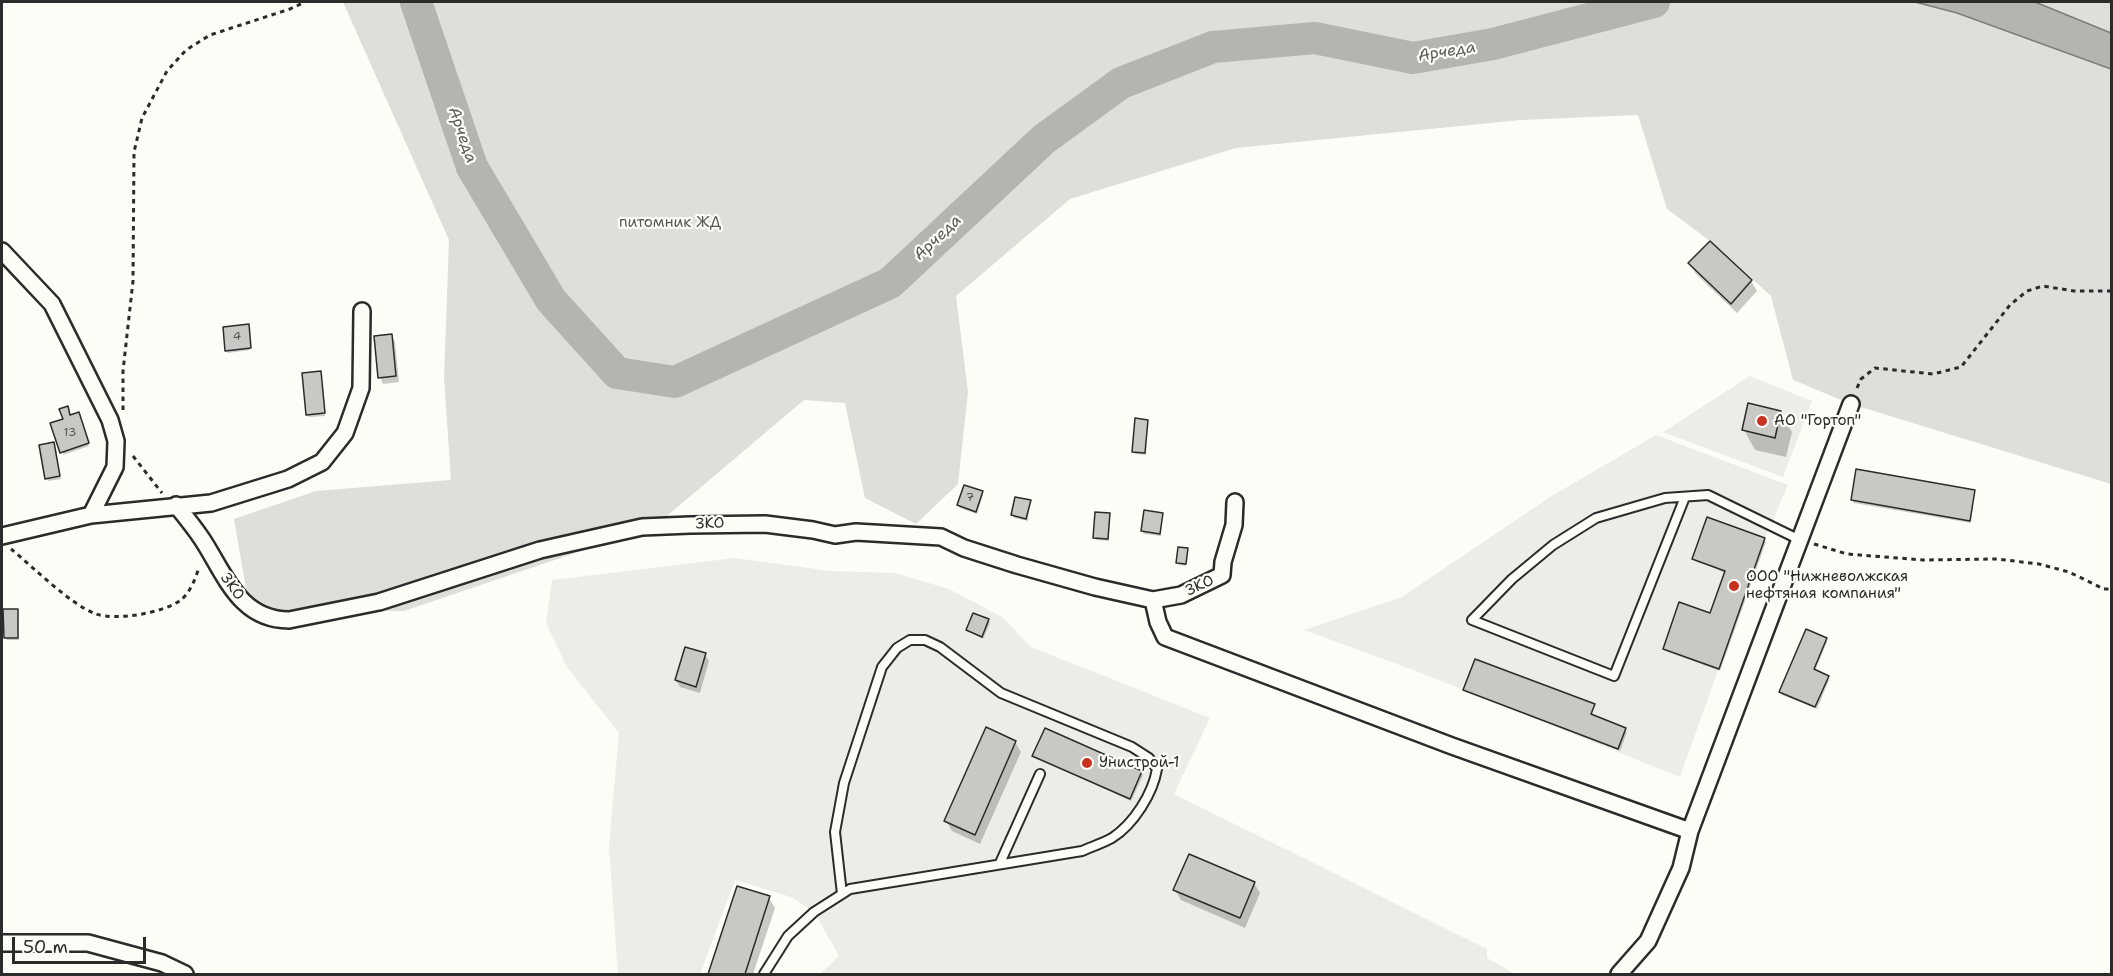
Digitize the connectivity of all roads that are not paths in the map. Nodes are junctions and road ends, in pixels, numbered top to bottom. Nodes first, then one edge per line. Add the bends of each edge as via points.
1 (2, 251) edge
2 (362, 311) dead end
3 (1851, 404) road end
4 (1685, 497) junction
5 (1235, 502) dead end
6 (176, 505) junction
7 (91, 515) junction
8 (2, 536) edge
9 (1800, 540) junction
10 (1153, 600) junction
11 (1040, 774) dead end
12 (1690, 831) junction
13 (1000, 864) junction
14 (842, 894) junction
15 (2, 943) edge
16 (146, 959) junction
17 (144, 975) edge
18 (185, 975) edge
19 (764, 975) edge
20 (1618, 975) edge

1 - 7 street via 51,304 110,420 116,441 116,467
2 - 6 street via 361,388 345,433 322,462 288,479 211,503
3 - 9 street
4 - 4 lane via 1614,675 1472,620 1520,572 1596,518 1665,498
4 - 9 lane via 1708,495
5 - 10 street, ЗКО via 1234,525 1222,575 1181,595
6 - 7 street
6 - 10 street, ЗКО via 243,603 277,620 319,616 379,602 540,550 642,527 719,524 765,524 835,535 856,532 941,537 1017,565
7 - 8 street
9 - 12 street
10 - 12 street via 1165,637
11 - 13 lane
12 - 20 street via 1681,868 1648,941
13 - 14 lane via 878,883
13 - 14 lane via 1082,851 1113,837 1154,787 1157,769 1132,747 1001,693 940,648 925,640 910,640 897,648 882,667 844,783 835,832
14 - 19 lane via 788,936
15 - 16 street via 88,943
16 - 17 street
16 - 18 street

